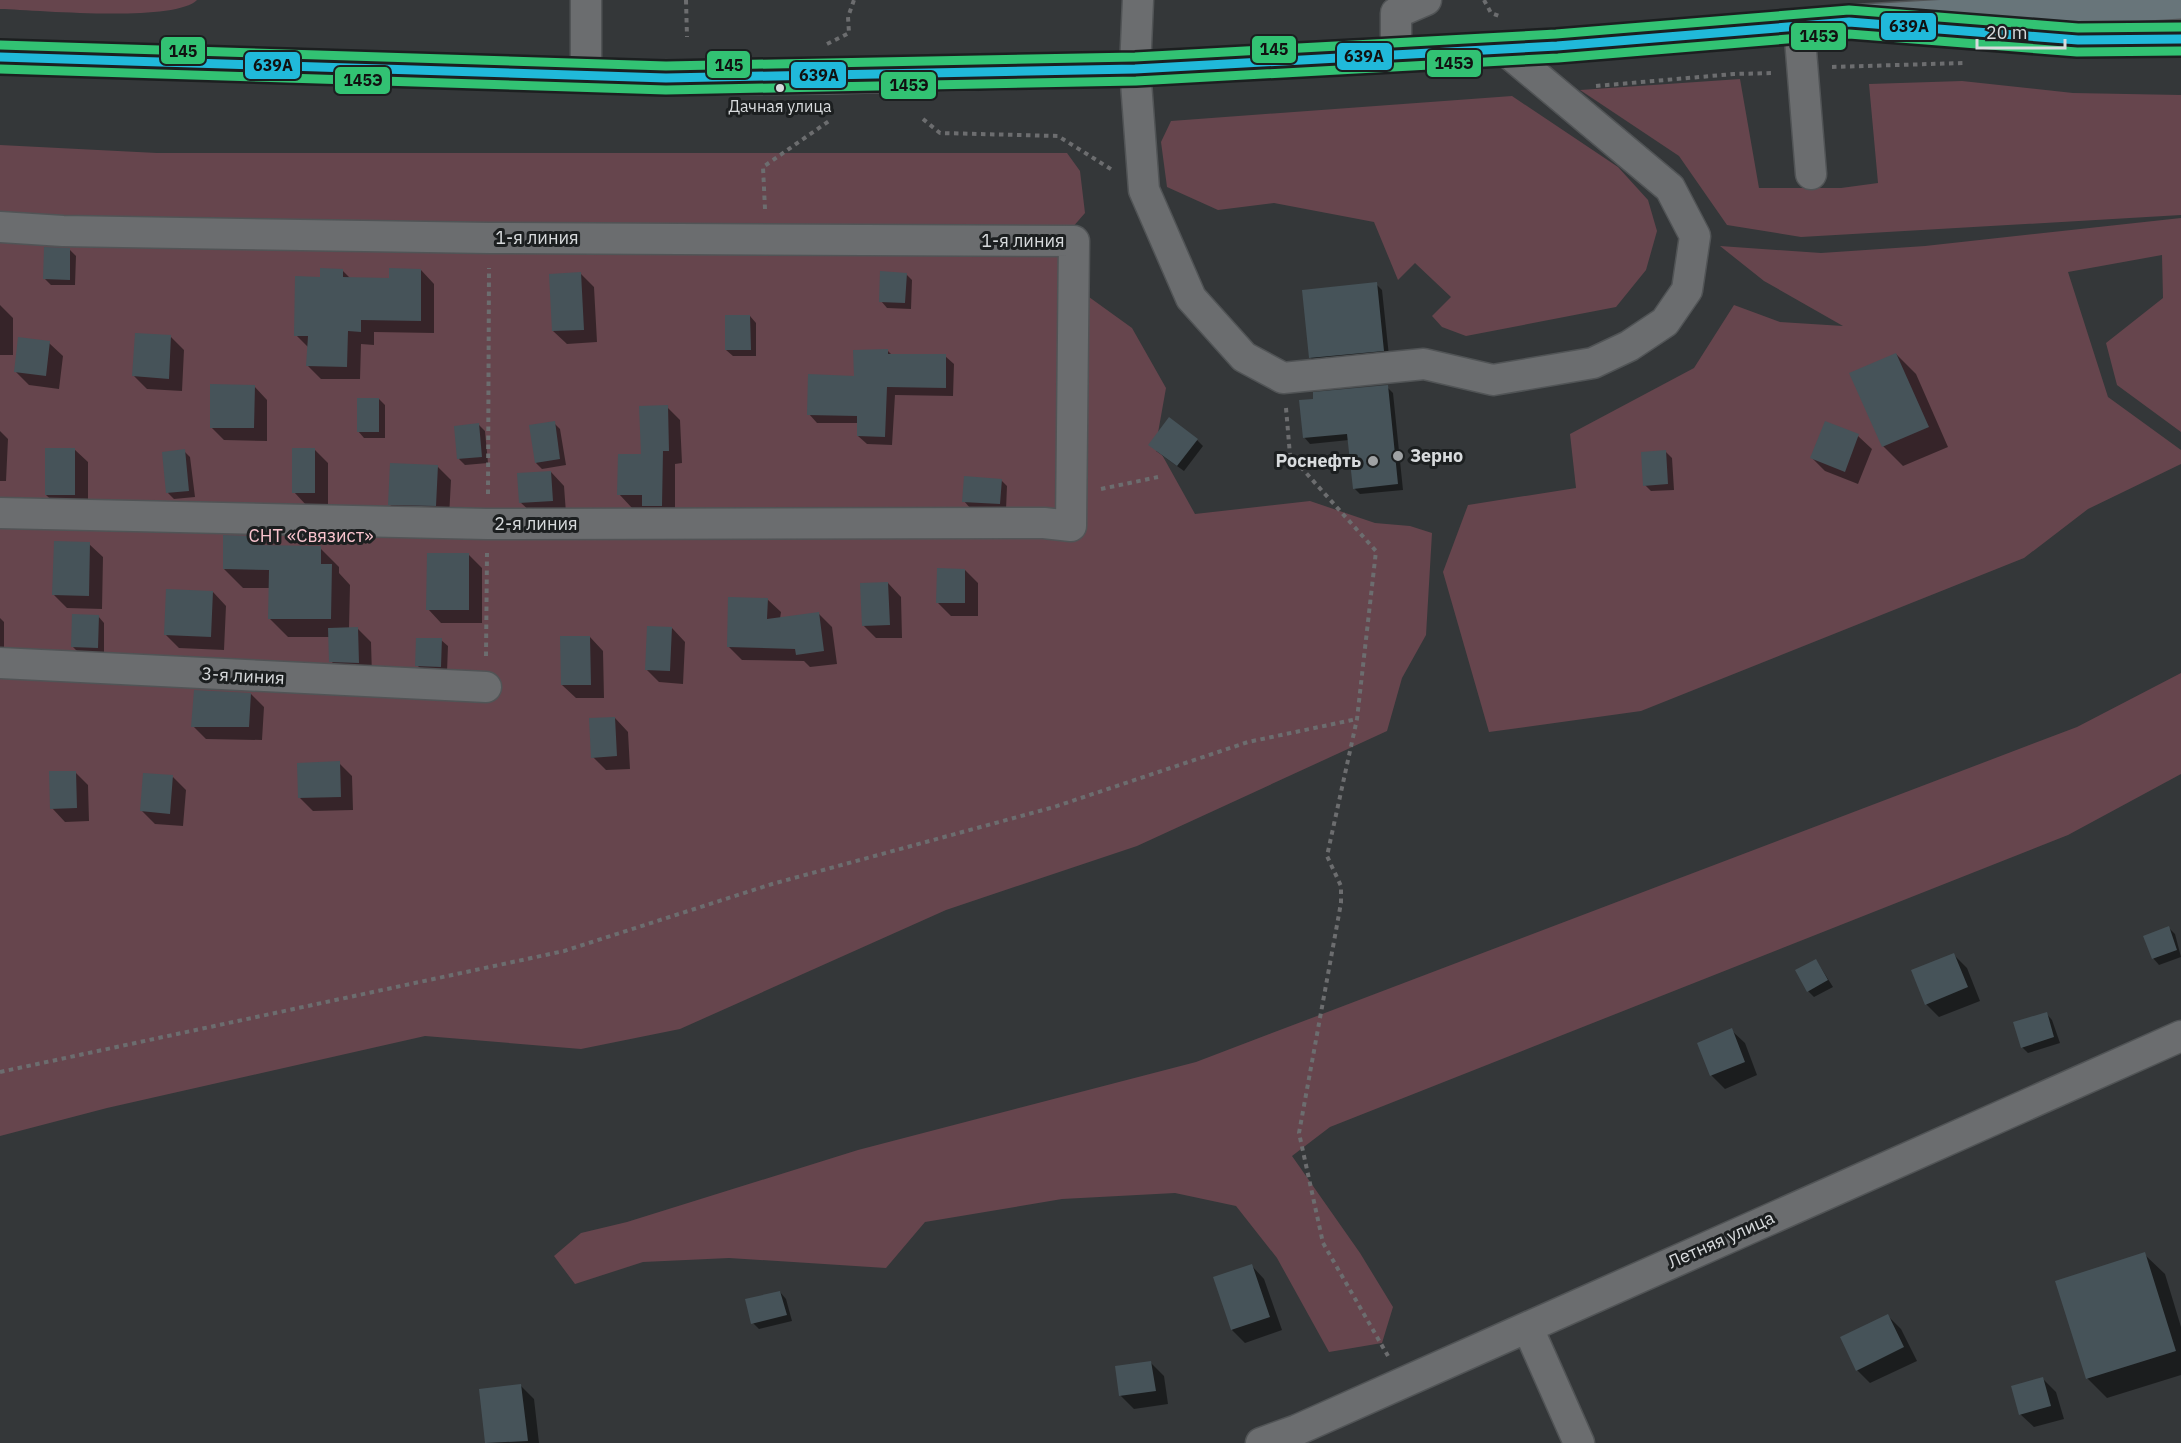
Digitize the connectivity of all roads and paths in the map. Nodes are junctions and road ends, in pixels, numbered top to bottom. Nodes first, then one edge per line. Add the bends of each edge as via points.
1 (586, 0) edge
2 (686, 0) edge
3 (854, 0) edge
4 (1138, 0) edge
5 (1426, 0) edge
6 (2181, 2) edge
7 (1849, 22) junction
8 (1799, 26) junction
9 (687, 37) dead end
10 (2181, 39) edge
11 (827, 44) dead end
12 (1504, 49) junction
13 (1396, 55) junction
14 (0, 57) edge
15 (1971, 63) dead end
16 (1803, 68) junction
17 (1135, 69) junction
18 (586, 75) junction
19 (1554, 90) junction
20 (923, 119) dead end
21 (829, 121) dead end
22 (1811, 174) dead end
23 (1144, 190) junction
24 (0, 227) edge
25 (489, 238) junction
26 (766, 240) junction
27 (1289, 442) dead end
28 (1158, 477) dead end
29 (1071, 496) junction
30 (0, 513) edge
31 (488, 524) junction
32 (0, 663) edge
33 (486, 687) joint
34 (1357, 719) junction
35 (2181, 1036) edge
36 (0, 1072) edge
37 (1528, 1328) junction
38 (1405, 1382) junction
39 (1261, 1443) edge
40 (1579, 1443) edge

1 - 18 street
2 - 9 path
3 - 11 path via 848,17 849,33
4 - 17 street
5 - 13 street via 1396,13
6 - 7 highway
7 - 8 highway
7 - 10 highway via 2078,40
8 - 12 highway
8 - 16 street
12 - 13 highway
12 - 19 street
13 - 17 highway
14 - 18 highway
15 - 16 path
16 - 19 path via 1772,74
16 - 22 street
17 - 18 highway via 774,78
17 - 23 street
19 - 23 street via 1670,188 1695,236 1687,290 1665,322 1629,346 1593,363 1493,380 1424,364 1283,378 1244,357 1191,298
20 - 23 path via 940,133 1058,136
21 - 26 path via 763,166
24 - 25 street, 1-я линия via 75,232
25 - 26 street, 1-я линия
25 - 31 path
26 - 29 street, 1-я линия via 1074,241
27 - 34 path via 1290,455 1376,551
28 - 29 path
29 - 31 street, 2-я линия via 1071,526
30 - 31 street, 2-я линия
31 - 33 path
32 - 33 street, 3-я линия
34 - 36 path via 1248,742 1054,807 772,884 564,951
34 - 38 path via 1328,856 1341,886 1341,903 1299,1133 1323,1243
35 - 37 street, Летняя улица
37 - 38 street, Летняя улица
37 - 40 street
38 - 39 street, Летняя улица

